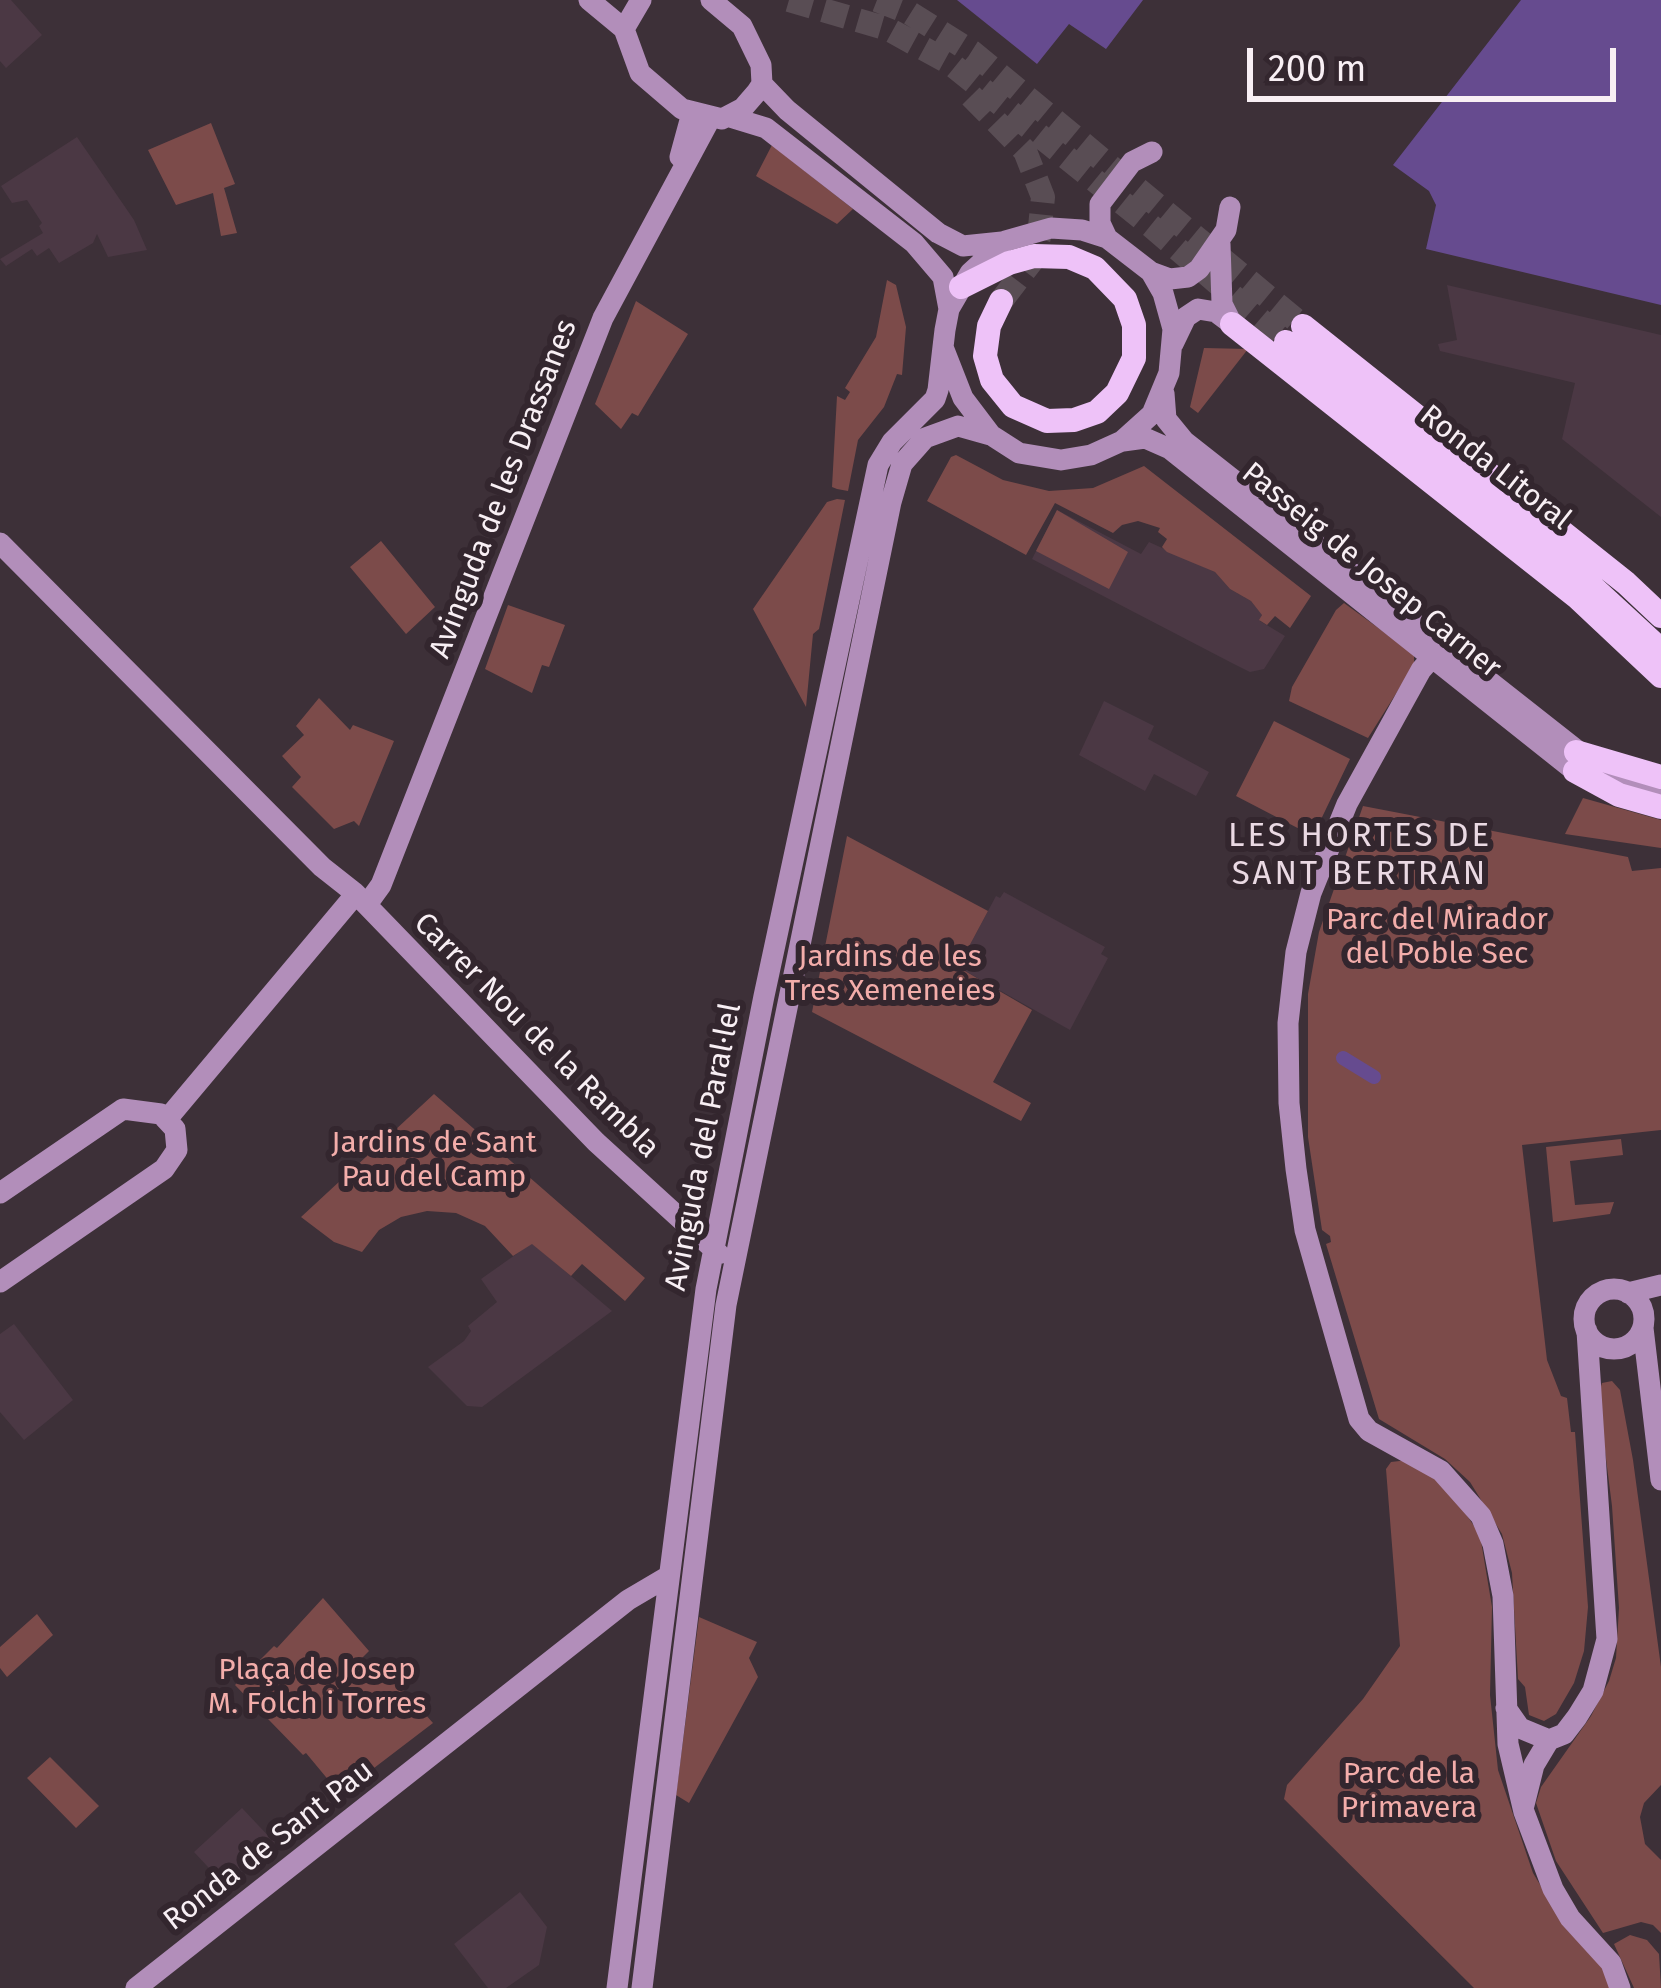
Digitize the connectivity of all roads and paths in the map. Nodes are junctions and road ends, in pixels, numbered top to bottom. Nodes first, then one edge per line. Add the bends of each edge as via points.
1 (589, 0) edge
2 (641, 0) edge
3 (711, 0) edge
4 (624, 29) junction
5 (761, 84) junction
6 (711, 116) junction
7 (1152, 152) dead end
8 (1230, 206) dead end
9 (1107, 238) junction
10 (1222, 238) junction
11 (1005, 241) junction
12 (1151, 272) junction
13 (955, 298) junction
14 (1001, 301) tunnel mouth
15 (1232, 325) junction
16 (1173, 344) junction
17 (943, 346) junction
18 (1165, 388) junction
19 (991, 436) junction
20 (1122, 441) junction
21 (0, 543) edge
22 (1575, 572) junction
23 (1661, 616) edge
24 (1661, 650) edge
25 (1436, 652) junction
26 (1661, 666) edge
27 (1661, 676) edge
28 (1576, 762) junction
29 (1661, 777) edge
30 (1661, 792) edge
31 (1661, 807) edge
32 (360, 896) junction
33 (168, 1118) junction
34 (0, 1192) edge
35 (713, 1250) junction
36 (733, 1266) junction
37 (0, 1282) edge
38 (1661, 1288) edge
39 (1628, 1293) junction
40 (1643, 1324) junction
41 (1586, 1331) junction
42 (1612, 1348) junction
43 (1590, 1378) junction
44 (1649, 1387) junction
45 (1661, 1480) edge
46 (667, 1577) junction
47 (1550, 1740) junction
48 (1513, 1745) junction
49 (1534, 1765) junction
50 (1524, 1812) junction
51 (136, 1988) edge
52 (616, 1988) edge
53 (642, 1988) edge
54 (1621, 1988) edge

1 - 4 main road
2 - 4 main road
3 - 5 main road via 752,39
4 - 6 main road via 647,82
5 - 6 main road, Avinguda de les Drassanes via 750,101
5 - 11 main road via 938,233 963,246
6 - 13 main road via 766,128 914,243
6 - 32 main road, Avinguda de les Drassanes via 603,318 381,885
7 - 9 main road via 1132,162 1100,204
8 - 10 main road
9 - 11 main road via 1051,228
9 - 12 main road
10 - 12 main road via 1188,277
10 - 15 main road via 1221,299
11 - 13 main road
12 - 16 main road
13 - 14 highway via 1022,258 1082,261 1108,279 1130,311 1135,347 1124,382 1097,412 1074,420 1024,413 988,372 984,348
13 - 17 main road
15 - 16 main road via 1198,309
15 - 27 highway via 1577,597
16 - 18 main road
17 - 19 main road via 963,398
17 - 35 main road, Avinguda del Paral·lel via 935,399 892,442 873,480
18 - 20 main road via 1152,414
18 - 25 main road, Passeig de Josep Carner via 1163,411 1176,433
19 - 20 main road via 1046,460 1091,455
19 - 36 main road, Avinguda del Paral·lel via 958,426 939,430 898,474
20 - 25 main road, Passeig de Josep Carner via 1145,438 1170,449
21 - 32 main road, Carrer Nou de la Rambla
22 - 23 highway, Ronda Litoral via 1294,334
22 - 24 highway, Ronda Litoral
22 - 26 highway
25 - 28 main road, Passeig de Josep Carner
25 - 48 main road via 1333,834 1301,931 1289,1009 1289,1103 1305,1230 1353,1404 1369,1431 1441,1471 1481,1516 1493,1544
28 - 29 highway
28 - 30 main road
28 - 31 highway via 1619,795
32 - 33 main road, Avinguda de les Drassanes
32 - 35 main road, Carrer Nou de la Rambla via 596,1142
33 - 34 main road via 123,1109
33 - 37 main road via 177,1150 164,1169
35 - 36 main road, Carrer Nou de la Rambla
35 - 46 main road, Avinguda del Paral·lel
36 - 53 main road, Avinguda del Paral·lel
38 - 39 main road
38 - 40 main road
39 - 40 main road via 1640,1304
39 - 41 main road via 1610,1289 1593,1298
40 - 42 main road via 1634,1341
40 - 44 main road
41 - 42 main road
41 - 43 main road
42 - 43 main road via 1592,1361
42 - 44 main road via 1642,1365
43 - 47 main road via 1606,1640 1593,1691 1564,1734
44 - 45 main road
46 - 51 main road, Ronda de Sant Pau
46 - 52 main road, Avinguda del Paral·lel
47 - 48 main road
47 - 49 main road
48 - 49 main road
48 - 50 main road
49 - 50 main road
50 - 54 main road via 1552,1889 1612,1963

